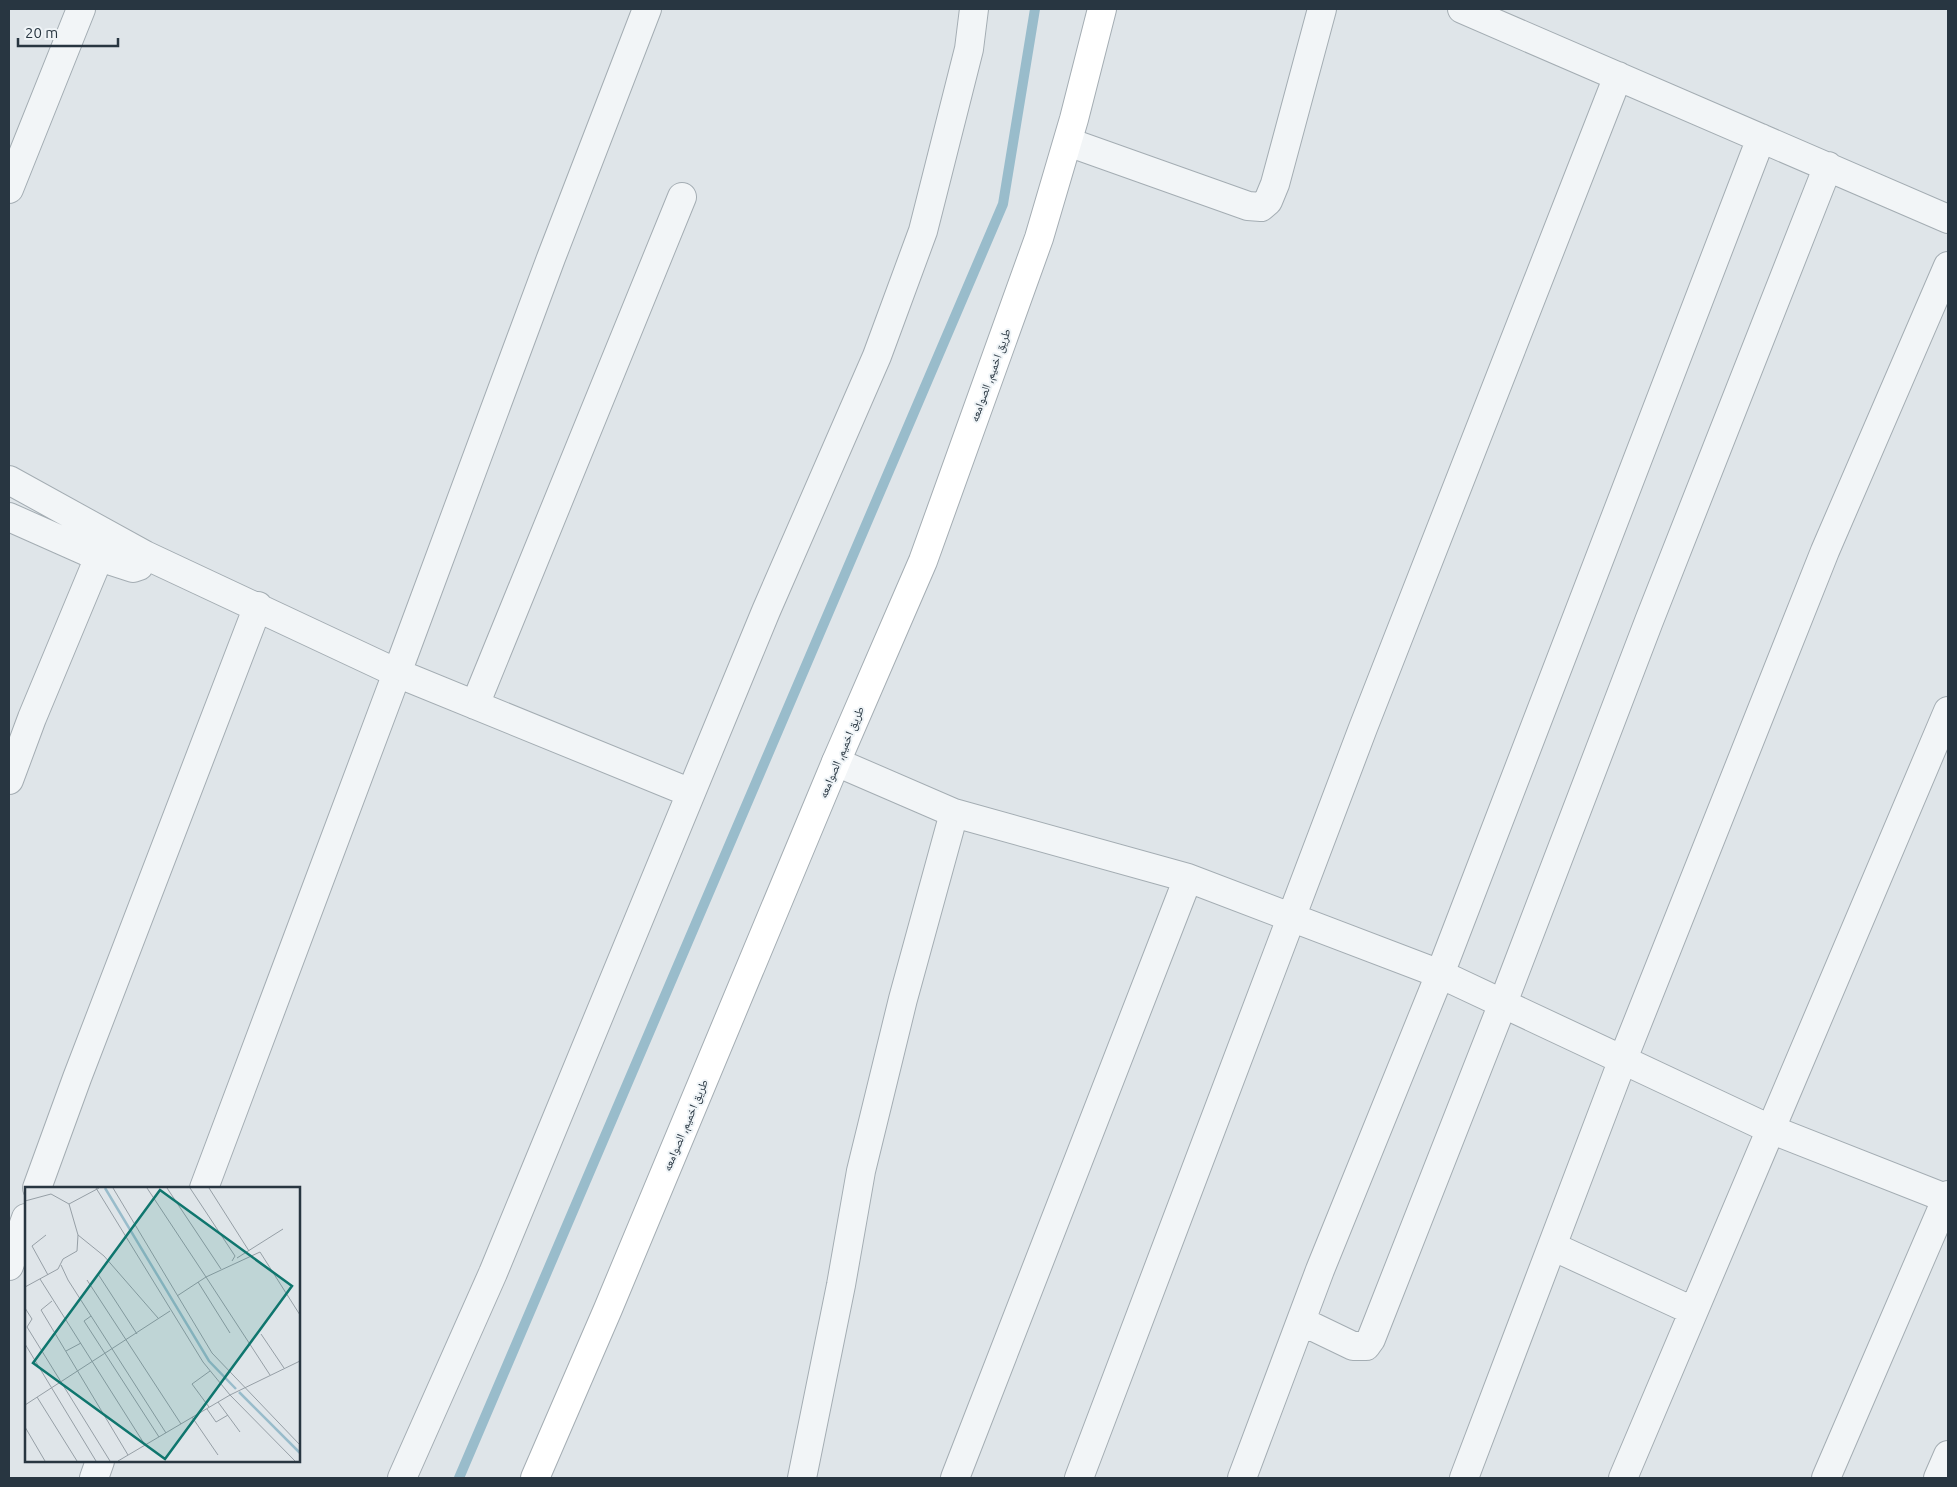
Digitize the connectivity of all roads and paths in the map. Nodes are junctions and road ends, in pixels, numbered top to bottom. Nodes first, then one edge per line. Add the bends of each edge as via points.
1 (80, 9) edge
2 (647, 9) edge
3 (974, 9) edge
4 (1102, 9) edge
5 (1322, 9) edge
6 (1462, 9) edge
7 (1509, 18) edge
8 (1618, 76) junction
9 (1761, 138) junction
10 (1068, 142) junction
11 (1828, 166) junction
12 (9, 189) edge
13 (682, 198) dead end
14 (1948, 218) edge
15 (1948, 266) edge
16 (9, 480) edge
17 (9, 517) edge
18 (145, 555) junction
19 (99, 557) junction
20 (258, 606) junction
21 (397, 673) junction
22 (475, 705) junction
23 (1948, 711) edge
24 (836, 762) junction
25 (9, 780) edge
26 (691, 794) junction
27 (954, 813) junction
28 (1188, 878) junction
29 (1292, 918) junction
30 (1440, 974) junction
31 (1503, 1003) junction
32 (1623, 1059) junction
33 (1770, 1130) junction
34 (37, 1187) edge
35 (204, 1187) edge
36 (1948, 1198) edge
37 (25, 1221) edge
38 (1552, 1246) junction
39 (9, 1266) edge
40 (1694, 1310) junction
41 (1301, 1321) junction
42 (1948, 1455) edge
43 (100, 1462) edge
44 (94, 1478) edge
45 (402, 1478) edge
46 (535, 1478) edge
47 (802, 1478) edge
48 (955, 1478) edge
49 (1079, 1478) edge
50 (1242, 1478) edge
51 (1464, 1478) edge
52 (1623, 1478) edge
53 (1826, 1478) edge
54 (1938, 1478) edge

1 - 12 street
2 - 21 street
3 - 26 street via 970,49 923,231 878,356 766,611
4 - 10 main road, طريق اخميم, الصوامعه
5 - 10 street via 1276,184 1268,201 1261,207 1248,206
6 - 7 street
7 - 8 street
8 - 9 street
8 - 29 street
9 - 11 street
9 - 30 street
10 - 24 main road, طريق اخميم, الصوامعه via 1036,248 923,561
11 - 14 street
11 - 31 street via 1645,630
13 - 22 street
15 - 32 street via 1826,551
16 - 18 street
17 - 19 street
18 - 19 street via 133,568
18 - 20 street
19 - 25 street
20 - 21 street
20 - 34 street
21 - 22 street
21 - 35 street
22 - 26 street
23 - 33 street
24 - 27 street
24 - 46 main road, طريق اخميم, الصوامعه
26 - 45 street via 493,1274
27 - 28 street
27 - 47 street via 903,999 861,1171
28 - 29 street
28 - 48 street
29 - 30 street
29 - 49 street
30 - 31 street
30 - 41 street
31 - 32 street
31 - 41 street via 1371,1339 1366,1346 1353,1346
32 - 33 street
32 - 38 street
33 - 36 street
33 - 40 street
36 - 53 street
37 - 39 street
38 - 40 street
38 - 51 street
40 - 52 street
41 - 50 street
42 - 54 street
43 - 44 street

